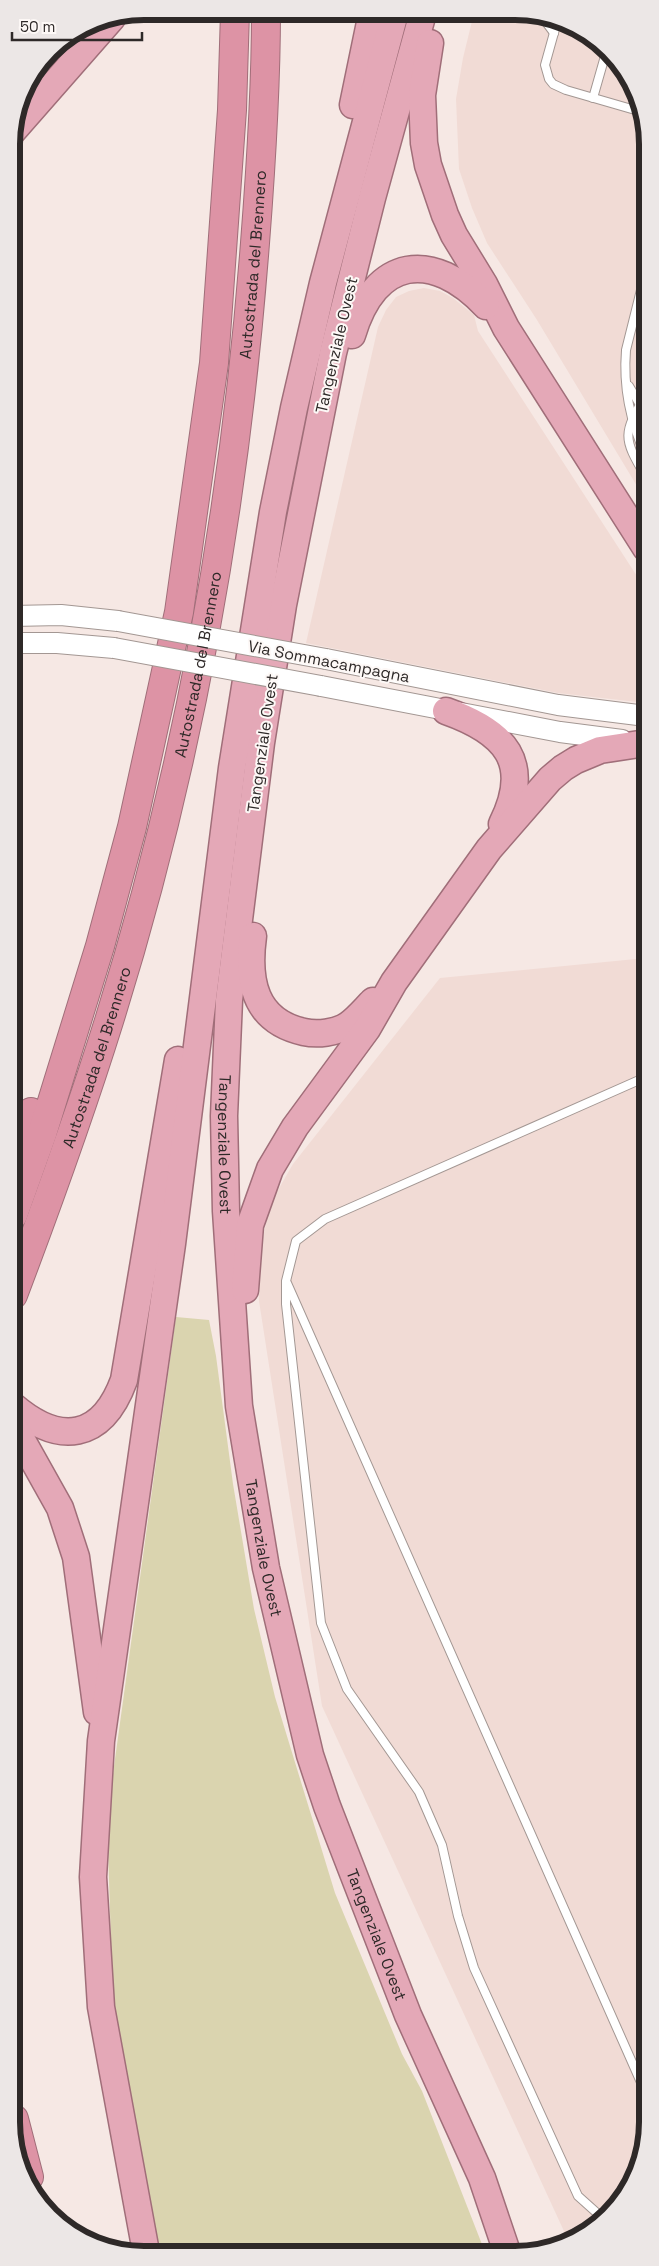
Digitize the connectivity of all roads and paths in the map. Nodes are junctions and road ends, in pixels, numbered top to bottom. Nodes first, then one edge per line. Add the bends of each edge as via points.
1 (235, 20) edge
2 (266, 20) edge
3 (371, 20) edge
4 (393, 20) edge
5 (421, 20) edge
6 (435, 20) edge
7 (548, 25) edge
8 (105, 26) edge
9 (556, 27) edge
10 (554, 33) junction
11 (604, 58) edge
12 (593, 98) junction
13 (634, 110) edge
14 (22, 120) edge
15 (323, 283) junction
16 (639, 298) edge
17 (506, 328) junction
18 (626, 374) junction
19 (639, 406) joint
20 (632, 419) junction
21 (639, 438) edge
22 (639, 463) edge
23 (303, 501) junction
24 (639, 537) edge
25 (179, 612) junction
26 (20, 616) edge
27 (20, 643) edge
28 (446, 711) junction
29 (639, 715) edge
30 (639, 741) edge
31 (639, 743) edge
32 (261, 744) junction
33 (489, 849) junction
34 (219, 869) junction
35 (394, 982) junction
36 (639, 1080) edge
37 (20, 1140) edge
38 (20, 1195) edge
39 (20, 1276) edge
40 (286, 1281) junction
41 (239, 1406) junction
42 (20, 1411) edge
43 (20, 1437) edge
44 (101, 1741) junction
45 (639, 2076) edge
46 (482, 2178) junction
47 (598, 2214) edge
48 (145, 2246) edge
49 (505, 2246) edge
50 (522, 2246) edge

1 - 25 highway, Autostrada del Brennero via 232,110 214,363
2 - 39 highway, Autostrada del Brennero via 259,189 244,373 215,571 194,684 167,805 110,1018
3 - 15 highway
4 - 15 highway, Tangenziale Ovest
5 - 23 highway, Tangenziale Ovest via 341,318
6 - 17 highway via 422,95 428,165 454,235
7 - 10 lane
8 - 14 highway
9 - 10 lane
10 - 12 lane via 546,65 549,79 566,90
11 - 12 lane
12 - 13 lane
15 - 34 highway, Tangenziale Ovest via 273,512 244,685
16 - 18 lane via 626,350
17 - 23 highway via 474,293 446,274 407,270 378,284 366,299 356,322
17 - 24 highway
18 - 19 lane
18 - 20 lane
19 - 20 lane
20 - 21 lane
20 - 22 lane via 628,441
23 - 32 highway, Tangenziale Ovest
25 - 37 highway via 95,902
25 - 38 highway, Autostrada del Brennero via 132,827 105,927
26 - 29 street, Via Sommacampagna, bridge via 60,615 118,621 558,705
27 - 28 street, Via Sommacampagna, bridge via 57,642 114,648
28 - 30 street, Via Sommacampagna via 587,736
28 - 33 highway via 470,719 494,734 502,742 512,763 515,782 510,807
31 - 33 highway via 600,750 563,768
32 - 35 highway via 266,828 250,966 256,996 282,1025 309,1033 323,1033 348,1025
32 - 41 highway, Tangenziale Ovest via 229,1000 224,1116 226,1212
33 - 35 highway
34 - 42 highway via 185,1018 124,1380 111,1408 94,1424 75,1431 52,1430
34 - 44 highway, Tangenziale Ovest via 169,1264
35 - 41 highway via 367,1029 295,1127 270,1169 255,1207 246,1259
36 - 40 lane via 325,1219 296,1241
40 - 45 lane
40 - 47 lane via 322,1624 347,1688 419,1792 442,1845 474,1968 578,2196
41 - 46 highway, Tangenziale Ovest via 266,1568 310,1755 408,2015
43 - 44 highway via 60,1508 76,1557
44 - 48 highway, Tangenziale Ovest via 93,1877 101,2007
46 - 49 highway, Tangenziale Ovest
46 - 50 highway

